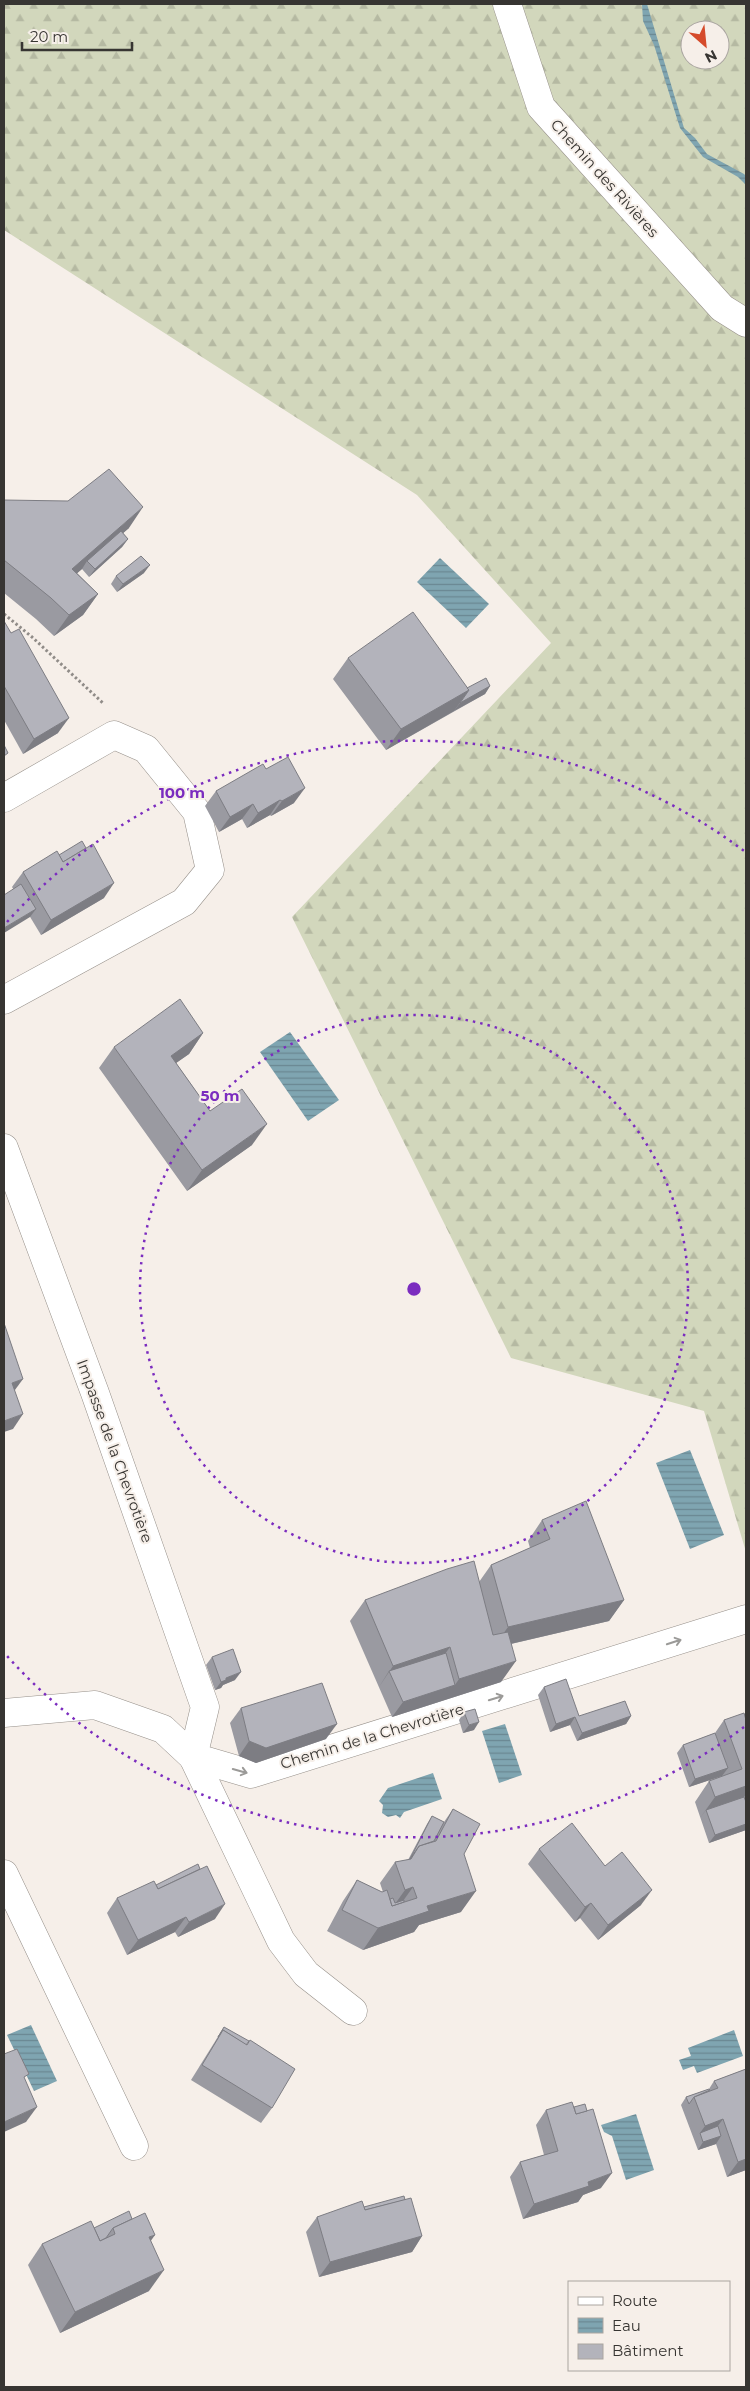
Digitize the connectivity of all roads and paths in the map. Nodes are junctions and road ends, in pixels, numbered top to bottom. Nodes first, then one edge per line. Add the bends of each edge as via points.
1 (507, 4) edge
2 (746, 323) edge
3 (4, 614) edge
4 (114, 735) junction
5 (4, 798) edge
6 (4, 1000) edge
7 (4, 1148) edge
8 (746, 1619) edge
9 (4, 1713) edge
10 (193, 1757) junction
11 (4, 1874) edge
12 (353, 2011) dead end
13 (134, 2146) dead end

1 - 2 street, Chemin des Rivières via 541,106 722,308
3 - 4 path via 104,704
4 - 5 street
4 - 6 street via 146,749 197,812 210,870 184,902
7 - 10 street, Impasse de la Chevrotière via 95,1393 205,1706
10 -> 8 street, Chemin de la Chevrotière via 252,1774
9 - 10 street, Chemin de la Chevrotière via 95,1705 163,1730
10 - 12 street via 281,1941 306,1974
11 - 13 street

